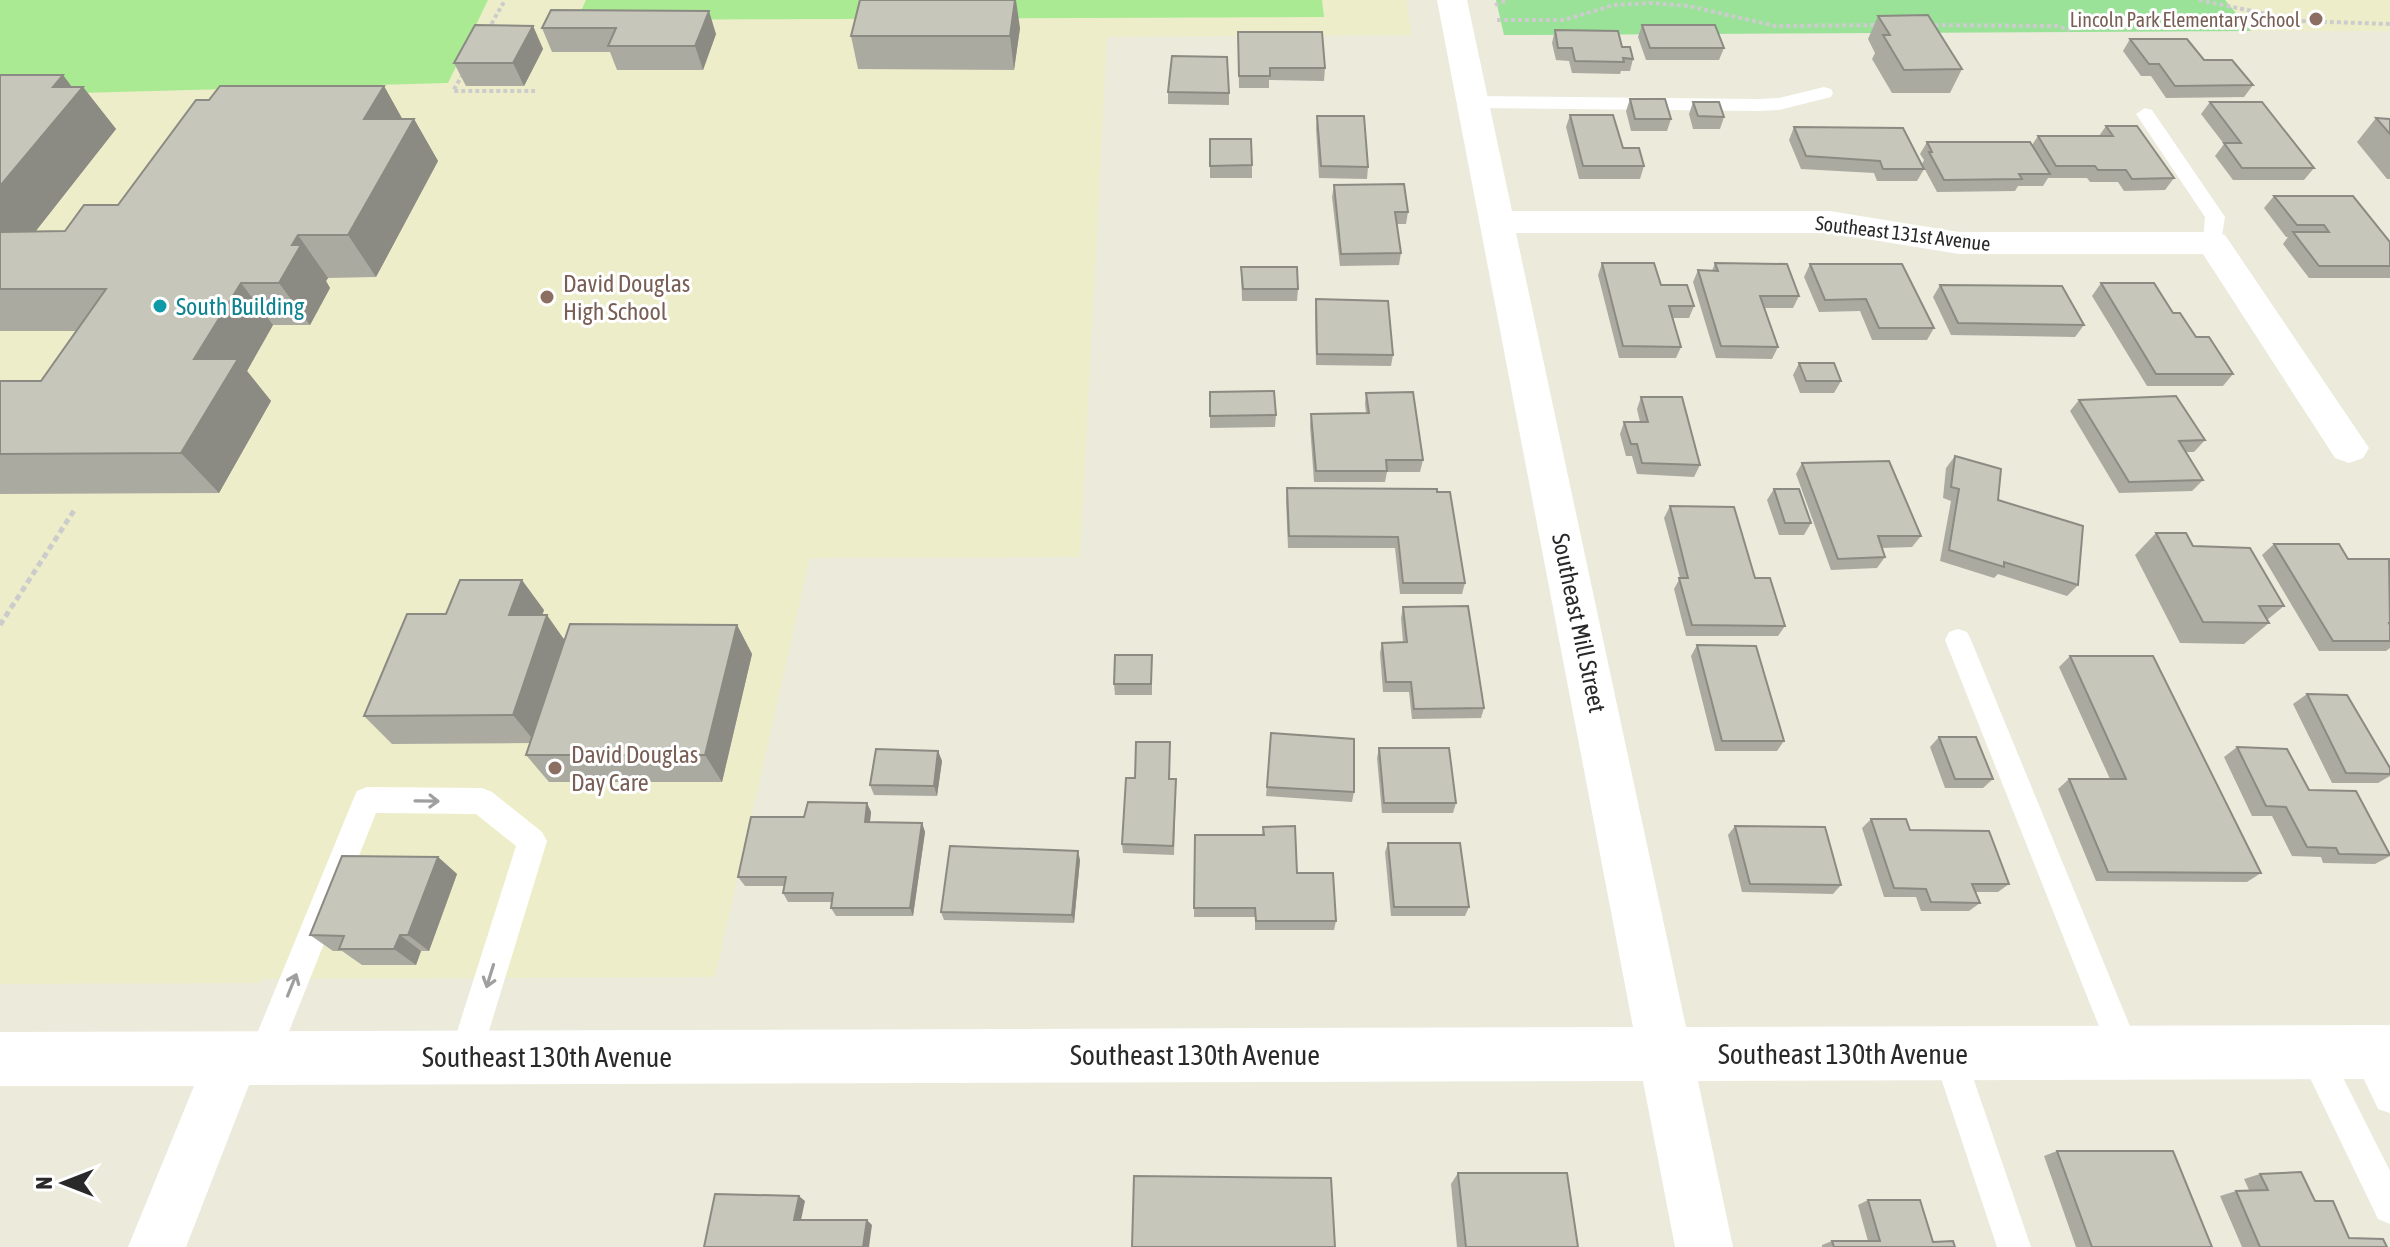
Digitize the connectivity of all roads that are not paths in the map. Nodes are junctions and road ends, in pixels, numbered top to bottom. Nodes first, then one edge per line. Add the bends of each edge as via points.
1 (1468, 8) edge
2 (1824, 93) dead end
3 (1473, 102) junction
4 (2145, 114) dead end
5 (1497, 222) junction
6 (2213, 243) junction
7 (2349, 448) dead end
8 (1958, 640) dead end
9 (2125, 1053) junction
10 (2314, 1053) junction
11 (1949, 1054) junction
12 (1667, 1055) junction
13 (465, 1057) junction
14 (248, 1058) junction
15 (0, 1059) edge
16 (2382, 1067) edge
17 (2390, 1207) edge
18 (157, 1247) edge
19 (1704, 1247) edge
20 (2014, 1247) edge

1 - 3 street, Southeast Mill Street
2 - 3 lane via 1768,104
3 - 5 street, Southeast Mill Street
4 - 6 lane via 2215,217
5 - 6 street, Southeast 131st Avenue via 1830,222 1959,243
5 - 12 street, Southeast Mill Street
6 - 7 street
8 - 9 lane
9 - 10 street, Southeast 130th Avenue
9 - 11 street, Southeast 130th Avenue
10 - 16 street, Southeast 130th Avenue
10 - 17 lane
11 - 12 street, Southeast 130th Avenue
11 - 20 lane
12 - 13 street, Southeast 130th Avenue
12 - 19 street, Southeast Mill Street
13 - 14 street, Southeast 130th Avenue
14 -> 13 lane via 367,800 482,801 532,841
14 - 15 street, Southeast 130th Avenue
14 - 18 street

